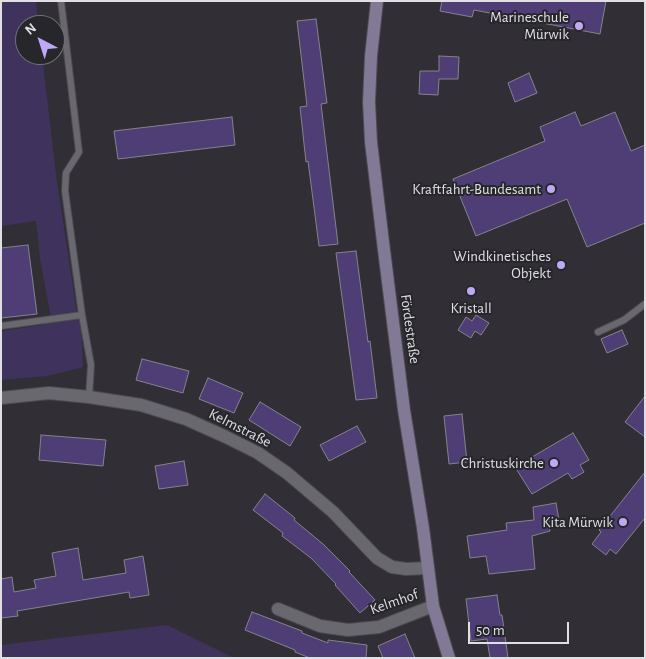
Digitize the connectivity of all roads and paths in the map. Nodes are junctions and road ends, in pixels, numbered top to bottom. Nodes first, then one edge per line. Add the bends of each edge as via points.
1 (61, 1) edge
2 (377, 1) edge
3 (645, 304) edge
4 (82, 315) junction
5 (1, 326) edge
6 (598, 332) dead end
7 (89, 397) junction
8 (1, 398) edge
9 (428, 568) junction
10 (433, 606) junction
11 (278, 609) dead end
12 (449, 658) edge

1 - 4 lane via 79,152 66,173 65,191
2 - 9 main road, Fördestraße via 370,56 371,142 404,410
3 - 6 lane via 624,320
4 - 5 lane
4 - 7 lane via 91,365
7 - 8 street, Kelmstraße via 49,393
7 - 9 street, Kelmstraße via 141,405 186,419 258,453 288,473 333,512 377,558 392,567
9 - 10 main road, Fördestraße
10 - 11 street, Kelmhof via 379,627 348,630 320,626
10 - 12 main road, Fördestraße

